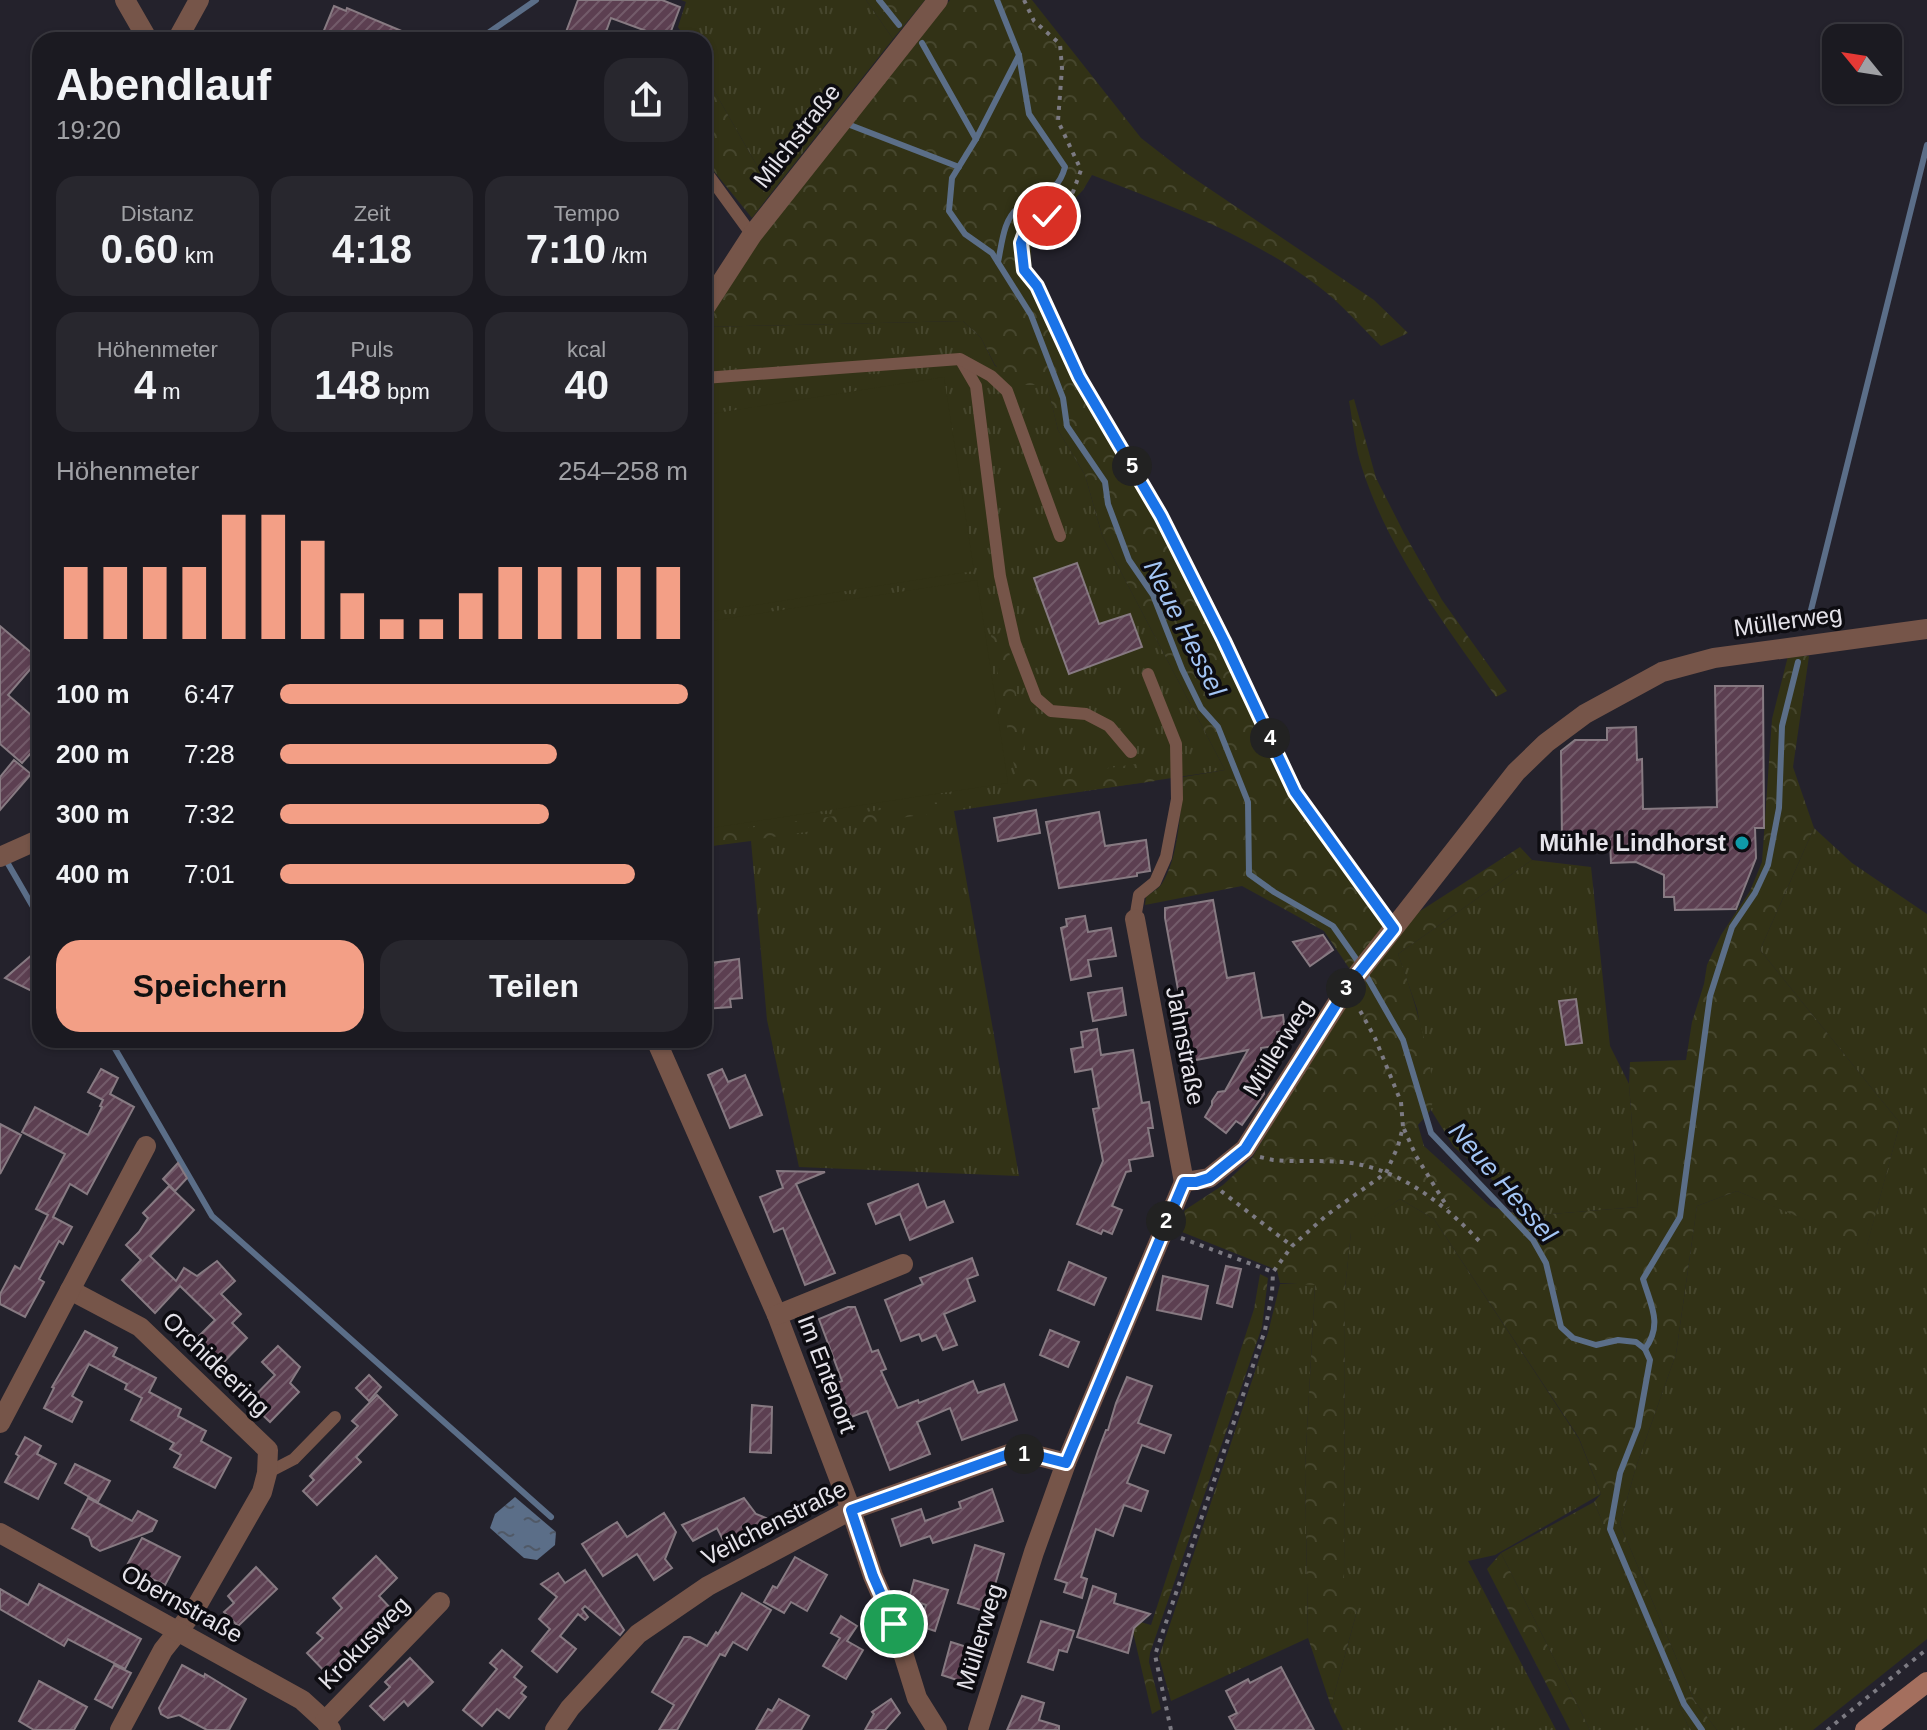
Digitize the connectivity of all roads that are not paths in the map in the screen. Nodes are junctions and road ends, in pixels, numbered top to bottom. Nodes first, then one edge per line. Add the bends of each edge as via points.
1 (125, 0) edge
2 (199, 0) edge
3 (938, 0) edge
4 (143, 32) edge
5 (181, 32) edge
6 (712, 180) edge
7 (752, 235) junction
8 (712, 297) edge
9 (960, 359) junction
10 (712, 377) edge
11 (1060, 536) dead end
12 (1927, 629) edge
13 (1148, 674) dead end
14 (1131, 752) dead end
15 (32, 843) edge
16 (0, 857) edge
17 (1135, 919) joint
18 (660, 1048) edge
19 (146, 1146) dead end
20 (1184, 1182) junction
21 (903, 1264) dead end
22 (70, 1290) junction
23 (777, 1315) junction
24 (335, 1417) dead end
25 (0, 1423) edge
26 (1066, 1463) junction
27 (267, 1473) junction
28 (851, 1510) junction
29 (0, 1533) edge
30 (440, 1602) dead end
31 (179, 1633) junction
32 (1927, 1682) edge
33 (328, 1725) edge
34 (120, 1730) edge
35 (555, 1730) edge
36 (937, 1730) edge
37 (978, 1730) edge
38 (1865, 1730) edge

1 - 4 street
2 - 5 street
3 - 7 street, Milchstraße
6 - 7 lane
7 - 8 street, Milchstraße
9 - 10 lane
9 - 11 lane via 1007,391
9 - 14 lane via 976,386 1000,576 1015,643 1036,698 1051,711 1086,714 1109,726
12 - 20 street, Müllerweg via 1714,658 1662,672 1575,721 1516,772 1349,985 1245,1149 1209,1178
13 - 17 lane via 1176,744 1177,799 1166,857 1155,882 1139,895
15 - 16 street
17 - 20 street, Jahnstraße
18 - 23 street, Im Entenort
19 - 22 street
20 - 26 street, Müllerweg
21 - 23 street
22 - 25 street
22 - 27 street, Orchideering via 140,1327 268,1450
23 - 28 street, Im Entenort
24 - 27 lane via 294,1459
26 - 28 street, Veilchenstraße via 1009,1454
26 - 37 street, Müllerweg
27 - 31 street via 262,1492
28 - 35 street, Veilchenstraße via 708,1586 638,1634
28 - 36 street, Im Entenort via 917,1698
29 - 31 street, Obernstraße
30 - 33 street, Krokusweg
31 - 33 street, Obernstraße via 302,1700
31 - 34 street via 163,1650
32 - 38 main road

